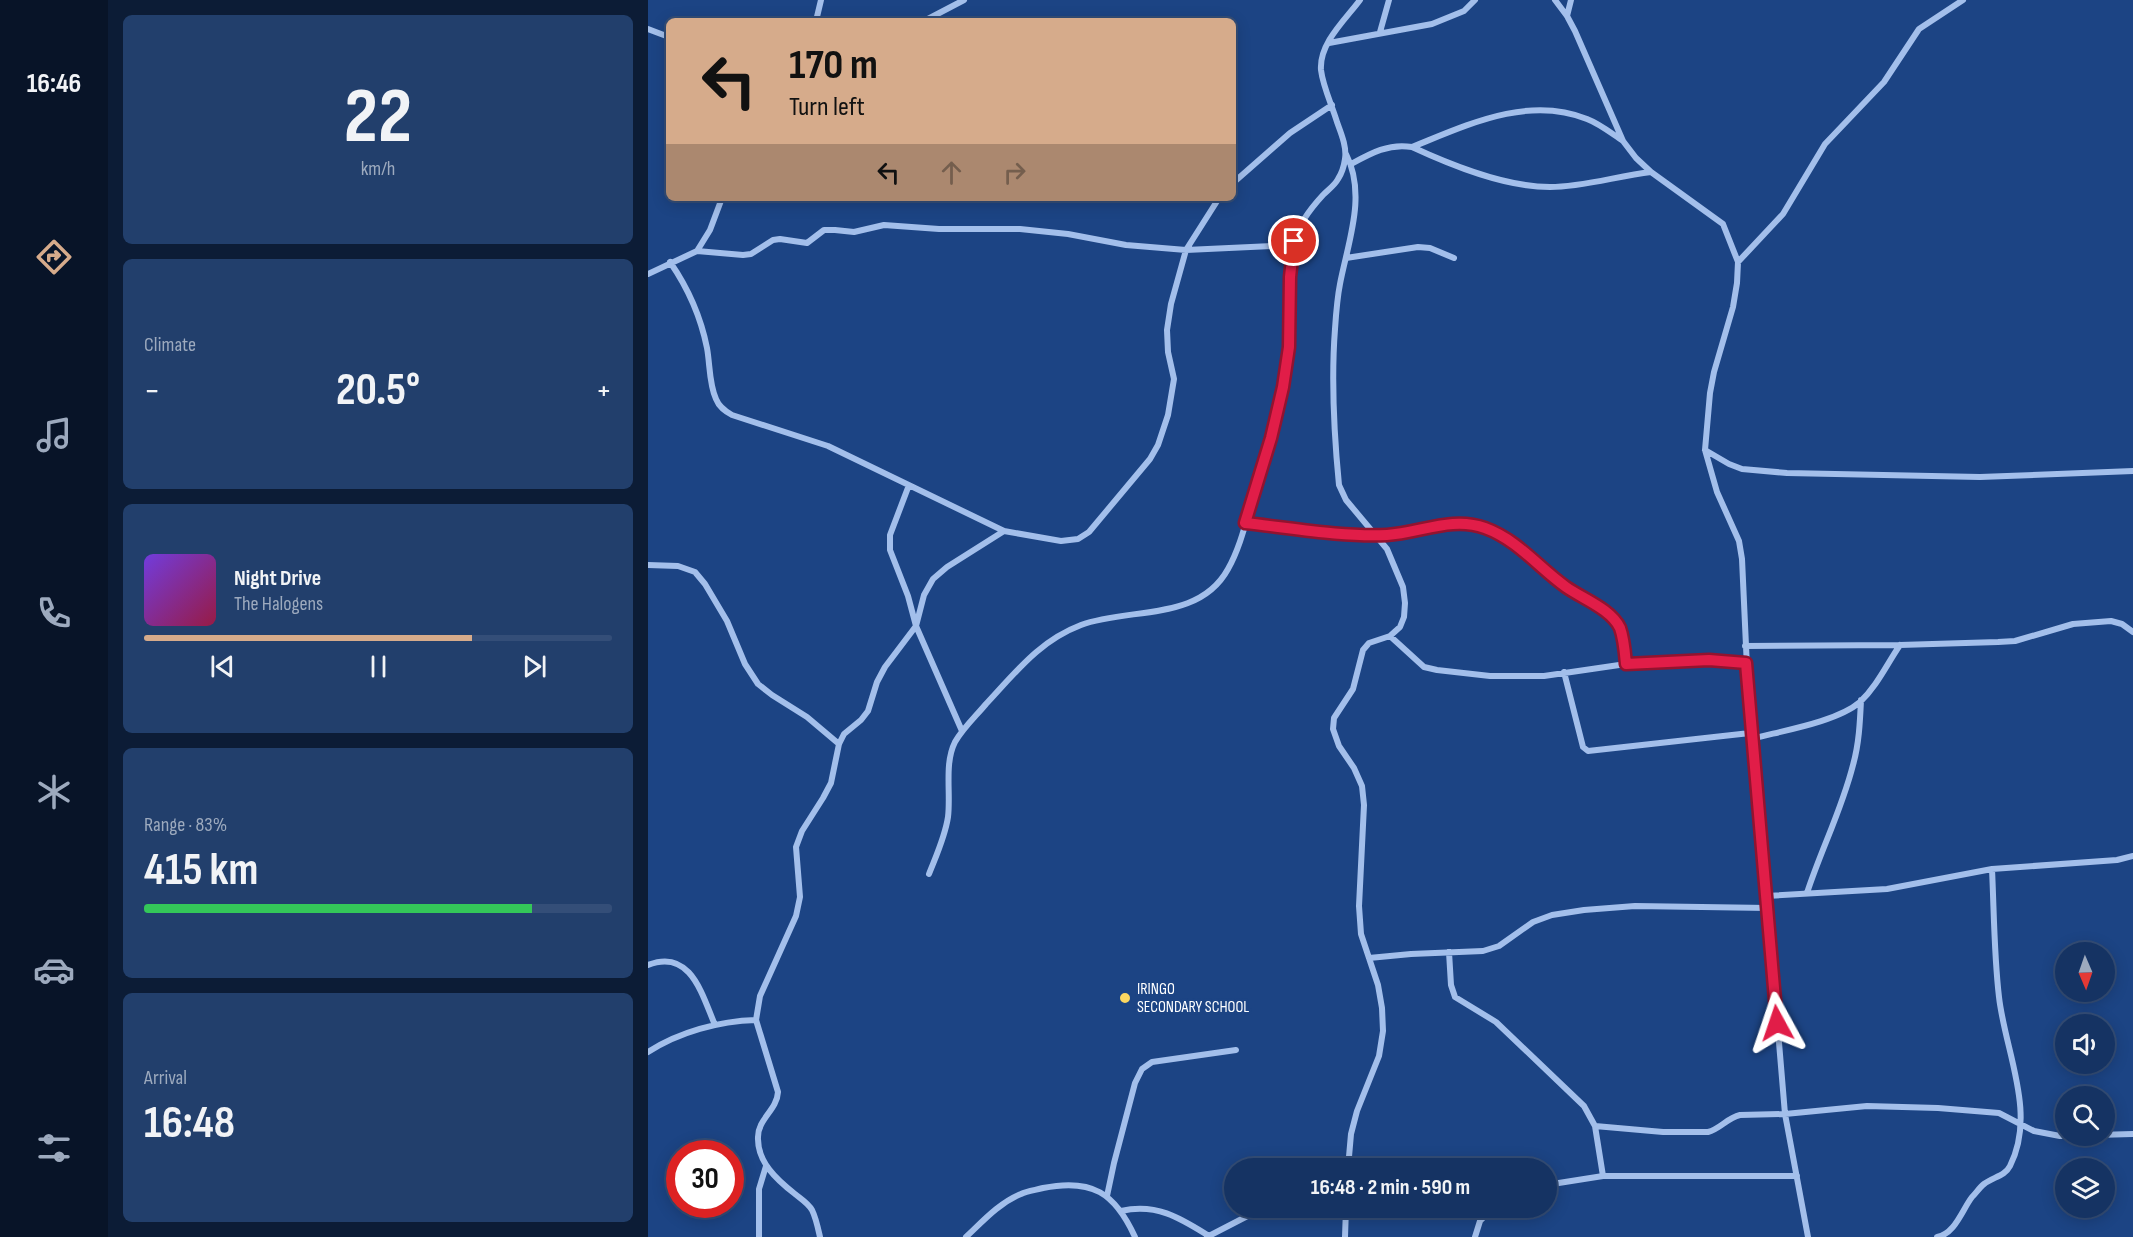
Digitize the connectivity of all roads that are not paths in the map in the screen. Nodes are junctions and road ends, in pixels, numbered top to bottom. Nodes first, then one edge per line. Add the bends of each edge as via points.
1 (821, 0) edge
2 (964, 0) edge
3 (1360, 0) edge
4 (1389, 0) edge
5 (1475, 0) edge
6 (1555, 0) edge
7 (1571, 0) edge
8 (1962, 0) edge
9 (1567, 16) junction
10 (817, 18) edge
11 (930, 18) edge
12 (648, 28) edge
13 (1380, 32) junction
14 (666, 36) edge
15 (1329, 43) junction
16 (1332, 105) junction
17 (1623, 141) junction
18 (1413, 147) junction
19 (1346, 154) junction
20 (1351, 164) junction
21 (1651, 172) junction
22 (1236, 180) edge
23 (721, 201) edge
24 (1217, 201) edge
25 (1294, 241) junction
26 (1186, 250) junction
27 (697, 251) junction
28 (1347, 258) junction
29 (1454, 258) dead end
30 (670, 262) junction
31 (1738, 262) junction
32 (648, 274) edge
33 (1705, 450) junction
34 (2133, 471) edge
35 (909, 485) junction
36 (1245, 523) junction
37 (1004, 531) junction
38 (1377, 535) junction
39 (648, 565) edge
40 (916, 626) junction
41 (2133, 632) edge
42 (1390, 636) junction
43 (1900, 645) junction
44 (1745, 646) junction
45 (1746, 663) junction
46 (1626, 664) junction
47 (1564, 672) junction
48 (1861, 700) junction
49 (962, 731) junction
50 (1751, 736) junction
51 (839, 744) junction
52 (2133, 856) edge
53 (1992, 869) junction
54 (929, 874) dead end
55 (1807, 892) junction
56 (1767, 896) junction
57 (1767, 908) junction
58 (1449, 952) junction
59 (1369, 958) junction
60 (648, 965) edge
61 (756, 1020) junction
62 (715, 1025) junction
63 (1236, 1050) dead end
64 (648, 1052) edge
65 (1785, 1114) junction
66 (2021, 1123) junction
67 (1595, 1126) junction
68 (2133, 1134) edge
69 (1347, 1158) edge
70 (766, 1166) junction
71 (1604, 1176) junction
72 (1797, 1176) junction
73 (1557, 1183) edge
74 (1107, 1196) junction
75 (1121, 1211) junction
76 (1244, 1218) edge
77 (1346, 1218) edge
78 (1483, 1218) edge
79 (759, 1237) edge
80 (820, 1237) edge
81 (966, 1237) edge
82 (1135, 1237) edge
83 (1208, 1237) edge
84 (1345, 1237) edge
85 (1475, 1237) edge
86 (1808, 1237) edge
87 (1937, 1237) edge

1 - 10 street
2 - 11 street
3 - 15 street
4 - 13 street
5 - 13 street via 1464,11 1432,24
6 - 9 street
7 - 9 street
8 - 31 street via 1919,29 1884,82 1825,144 1783,214
9 - 17 street
12 - 14 street
13 - 15 street
15 - 16 street via 1321,69
16 - 19 street
16 - 22 street via 1290,133
17 - 18 street via 1588,119 1546,110 1494,116
17 - 21 street
18 - 20 street via 1390,146
18 - 21 street via 1473,171 1530,185 1575,185
19 - 20 street
19 - 25 street via 1338,180 1306,216
20 - 28 street via 1356,195
21 - 31 street via 1723,224
23 - 27 street
24 - 26 street
25 - 26 street via 1273,246
25 - 36 street via 1283,387
26 - 27 street via 1020,229 884,225 854,232 824,230 807,243 773,240 751,254
26 - 37 street via 1167,330 1172,391 1158,445 1150,459 1089,532 1078,539 1061,541
27 - 30 street
28 - 29 street via 1419,247
28 - 38 street via 1340,284 1334,349 1337,467 1346,501
30 - 32 street
30 - 35 street via 699,320 714,397 721,408 828,446
31 - 33 street via 1733,308 1712,383
33 - 34 street via 1742,469 1787,473 1980,477
33 - 44 street via 1717,492 1739,541
35 - 37 street
35 - 40 street via 890,535 890,550
36 - 38 street
36 - 49 street via 1228,569 1216,586 1185,606 1105,618 1048,641
37 - 40 street via 933,579 924,594
38 - 42 street via 1403,586 1404,617
38 - 46 street via 1461,524 1484,527 1503,536 1563,585 1614,619 1620,629
39 - 51 street via 678,566 695,573 727,621 758,684
40 - 49 street
40 - 51 street via 885,667 868,711
41 - 43 street via 2111,621 2093,622 2015,640
42 - 47 street via 1424,667 1437,670 1490,676
42 - 59 street via 1369,643 1363,651 1353,689 1334,718 1333,729 1362,786 1359,906 1361,934
43 - 44 street
43 - 48 street
44 - 45 street
45 - 46 street via 1709,660
45 - 50 street
46 - 47 street
47 - 50 street via 1583,747 1588,751
48 - 50 street via 1825,720
48 - 55 street via 1854,764
49 - 54 street via 950,762 947,822
50 - 56 street
51 - 61 street via 831,783 796,848 800,897 796,916 760,996
52 - 53 street
53 - 55 street via 1887,889
53 - 66 street via 1998,994
55 - 56 street
56 - 57 street
57 - 58 street via 1635,906 1584,910 1533,922 1499,946 1484,951
57 - 65 street
58 - 59 street
58 - 67 street via 1455,997 1496,1022 1584,1106
59 - 69 street via 1382,1008 1383,1031 1379,1056 1357,1111
60 - 62 street via 671,961 684,966 695,979
61 - 62 street
61 - 70 street via 778,1092 758,1129 759,1152
62 - 64 street via 665,1041
63 - 74 street via 1152,1062 1142,1069 1123,1125
65 - 66 street via 1867,1106 1938,1108 1999,1113
65 - 67 street via 1733,1117 1708,1132
65 - 72 street
66 - 68 street via 2034,1131 2060,1136
66 - 87 street via 2008,1169 1984,1184 1949,1232
67 - 71 street
70 - 79 street via 759,1189
70 - 80 street via 808,1204
71 - 72 street
71 - 73 street
72 - 86 street
74 - 75 street
74 - 81 street via 1084,1185 1021,1193 989,1214
75 - 82 street
75 - 83 street via 1149,1208 1165,1212
76 - 83 street
77 - 84 street
78 - 85 street

